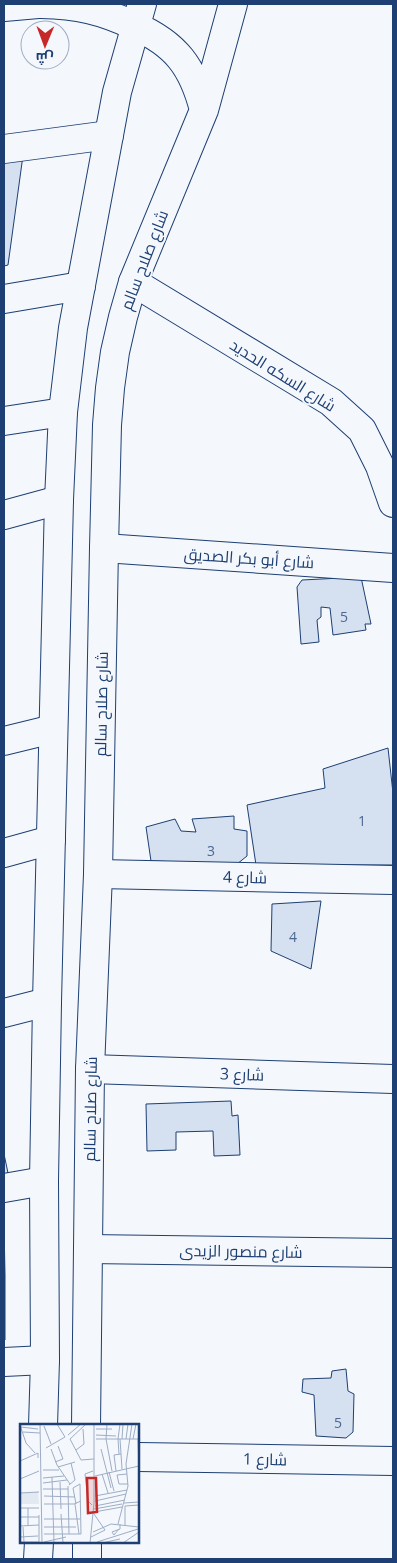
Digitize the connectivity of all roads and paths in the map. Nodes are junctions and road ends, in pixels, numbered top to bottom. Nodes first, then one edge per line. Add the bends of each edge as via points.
1 (51, 4) edge
2 (233, 4) edge
3 (4, 7) edge
4 (139, 15) edge
5 (204, 110) junction
6 (110, 135) junction
7 (4, 149) edge
8 (133, 282) junction
9 (80, 286) junction
10 (4, 299) edge
11 (63, 412) junction
12 (4, 421) edge
13 (59, 500) junction
14 (393, 503) edge
15 (4, 514) edge
16 (104, 548) junction
17 (393, 568) edge
18 (53, 729) junction
19 (4, 741) edge
20 (51, 840) junction
21 (4, 853) edge
22 (98, 874) junction
23 (393, 880) edge
24 (47, 1002) junction
25 (4, 1013) edge
26 (90, 1069) junction
27 (393, 1079) edge
28 (44, 1181) junction
29 (4, 1188) edge
30 (88, 1249) junction
31 (393, 1253) edge
32 (45, 1360) junction
33 (4, 1362) edge
34 (43, 1424) edge
35 (86, 1424) edge
36 (139, 1457) edge
37 (393, 1461) edge
38 (39, 1543) edge
39 (87, 1543) edge
40 (38, 1559) edge
41 (87, 1559) edge

1 - 3 main road
1 - 4 main road via 112,15
2 - 5 main road, شارع صلاح سالم
4 - 5 main road via 152,34 168,44 192,74
4 - 6 main road
5 - 8 main road, شارع صلاح سالم
6 - 7 main road
6 - 9 main road
8 - 14 main road, شارع السكه الحديد via 331,402 362,430
8 - 16 main road, شارع صلاح سالم via 110,388
9 - 10 main road
9 - 11 main road
11 - 12 main road
11 - 13 main road
13 - 15 main road
13 - 18 main road
16 - 17 main road, شارع أبو بكر الصديق
16 - 22 main road, شارع صلاح سالم
18 - 19 main road
18 - 20 main road
20 - 21 main road
20 - 24 main road
22 - 23 main road, شارع 4
22 - 26 main road, شارع صلاح سالم
24 - 25 main road
24 - 28 main road
26 - 27 main road, شارع 3
26 - 30 main road, شارع صلاح سالم
28 - 29 main road
28 - 32 main road
30 - 31 main road, شارع منصور الزيدى
30 - 35 main road, شارع صلاح سالم
32 - 33 main road
32 - 34 main road
36 - 37 main road, شارع 1
38 - 40 main road
39 - 41 main road

